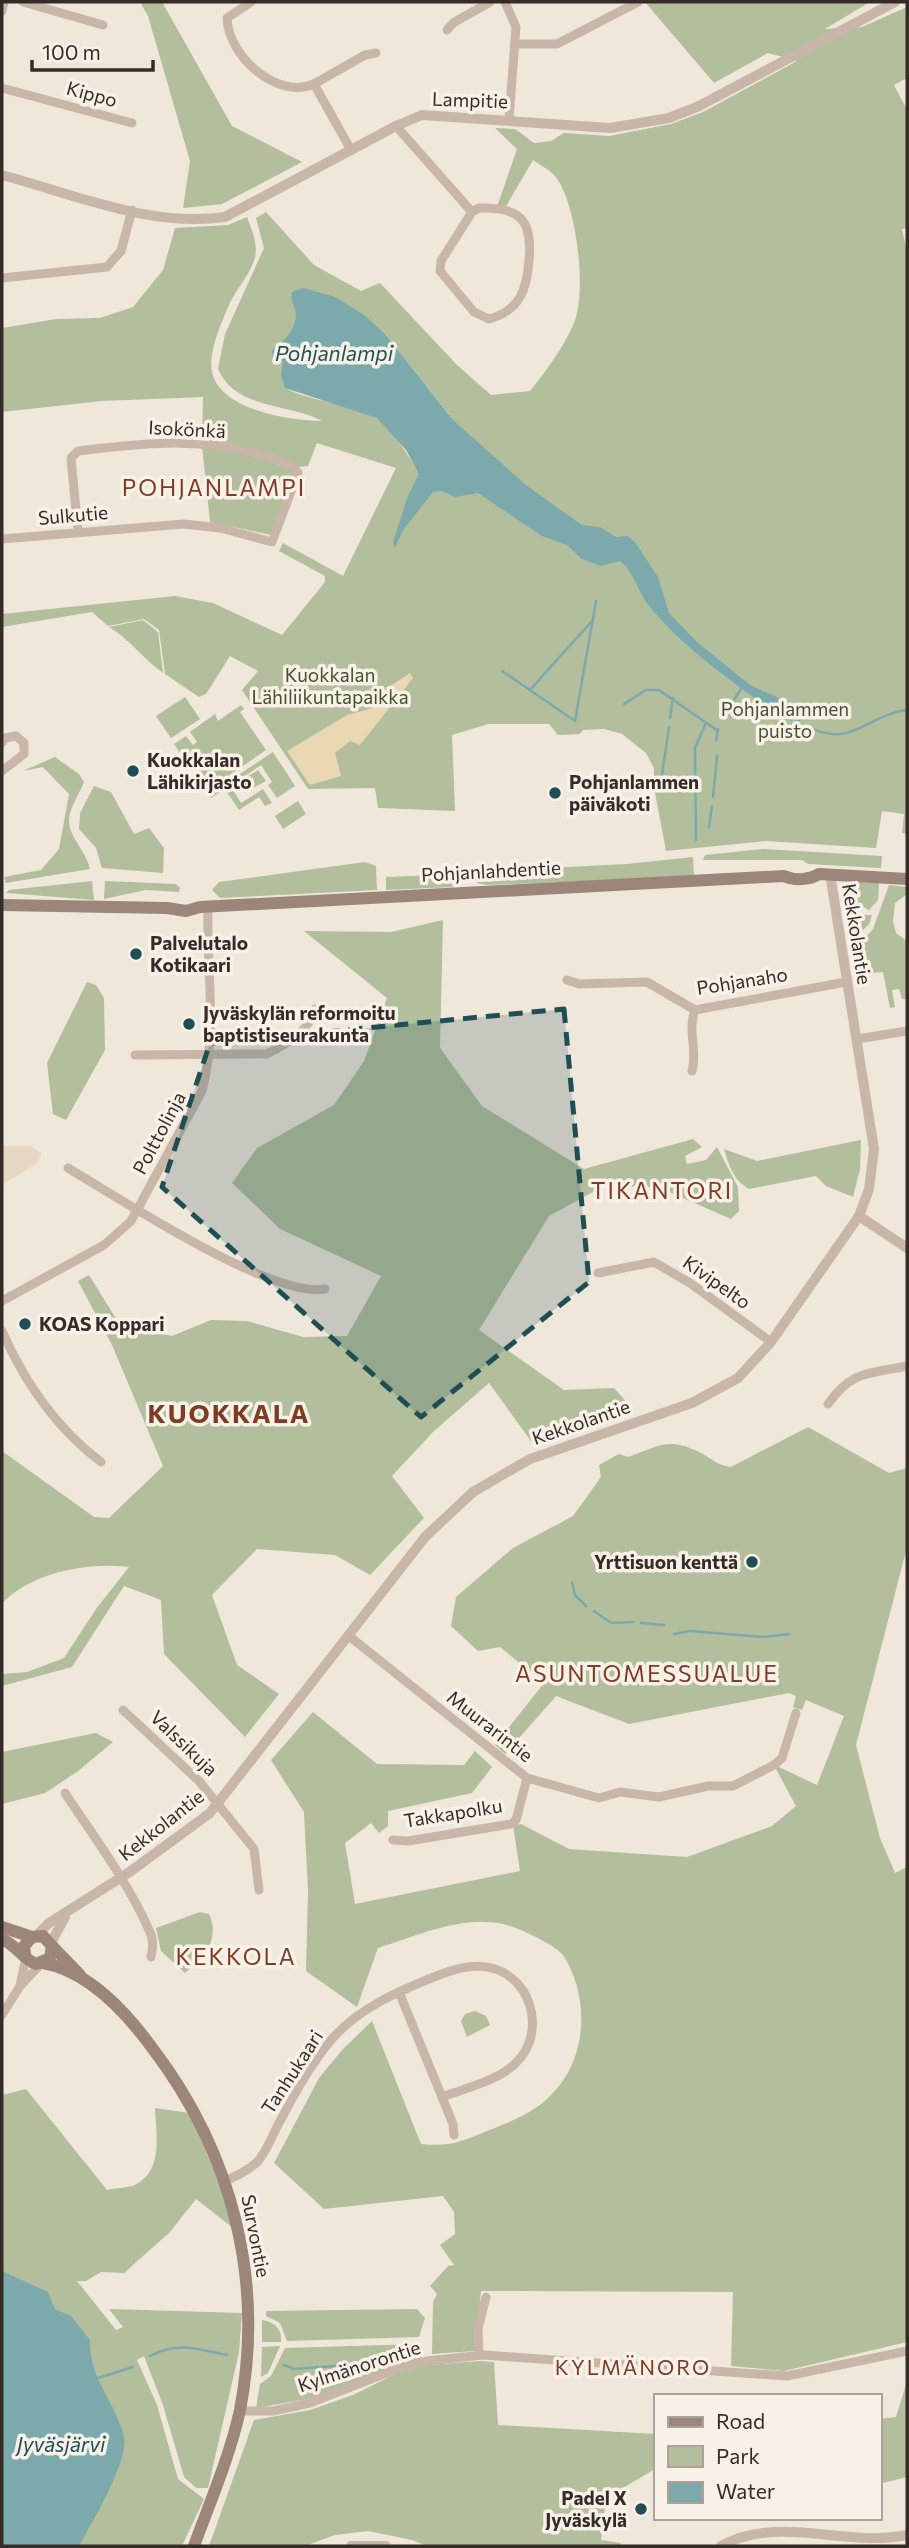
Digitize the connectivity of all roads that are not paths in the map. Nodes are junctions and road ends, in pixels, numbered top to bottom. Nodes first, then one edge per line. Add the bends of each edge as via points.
1 (4, 2) edge
2 (23, 2) edge
3 (251, 2) edge
4 (490, 2) edge
5 (505, 2) edge
6 (638, 2) edge
7 (895, 2) edge
8 (2, 10) edge
9 (103, 25) dead end
10 (447, 30) dead end
11 (516, 44) junction
12 (376, 53) dead end
13 (314, 84) junction
14 (2, 88) edge
15 (509, 119) junction
16 (132, 123) dead end
17 (396, 126) junction
18 (351, 150) junction
19 (2, 175) edge
20 (132, 210) junction
21 (472, 212) junction
22 (2, 278) edge
23 (78, 532) junction
24 (2, 538) edge
25 (272, 542) joint
26 (2, 743) edge
27 (2, 771) edge
28 (825, 874) junction
29 (907, 879) edge
30 (2, 905) edge
31 (204, 906) junction
32 (567, 980) dead end
33 (846, 982) junction
34 (316, 1009) dead end
35 (695, 1010) junction
36 (907, 1031) edge
37 (857, 1039) junction
38 (135, 1055) dead end
39 (209, 1056) junction
40 (692, 1071) dead end
41 (68, 1168) dead end
42 (138, 1210) junction
43 (859, 1216) junction
44 (907, 1248) edge
45 (598, 1273) dead end
46 (325, 1289) dead end
47 (2, 1301) edge
48 (2, 1331) edge
49 (771, 1342) junction
50 (907, 1366) edge
51 (828, 1404) dead end
52 (101, 1462) dead end
53 (349, 1636) junction
54 (123, 1710) dead end
55 (796, 1713) dead end
56 (527, 1778) junction
57 (65, 1793) dead end
58 (218, 1803) junction
59 (393, 1840) dead end
60 (120, 1879) junction
61 (259, 1889) dead end
62 (69, 1912) junction
63 (2, 1927) edge
64 (34, 1936) junction
65 (2, 1939) edge
66 (51, 1944) junction
67 (25, 1956) junction
68 (151, 1957) dead end
69 (42, 1964) junction
70 (80, 1975) junction
71 (20, 1986) junction
72 (399, 1992) junction
73 (2, 2015) edge
74 (442, 2097) junction
75 (454, 2135) dead end
76 (225, 2181) junction
77 (486, 2297) dead end
78 (907, 2351) edge
79 (479, 2355) junction
80 (239, 2411) junction
81 (907, 2535) edge
82 (194, 2546) edge
83 (351, 2546) edge
84 (386, 2546) edge
85 (721, 2546) edge

1 - 8 street
2 - 9 street
3 - 13 street via 227,18 243,59 289,88 301,90
4 - 10 street
5 - 11 street via 516,27
6 - 11 street via 557,44
7 - 15 street, Lampitie via 669,118 610,128
11 - 15 street
12 - 13 street
13 - 18 street
14 - 16 street, Kippo
15 - 17 street, Lampitie via 435,114
17 - 18 street, Lampitie
17 - 21 street
18 - 20 street, Lampitie via 225,217 185,220
19 - 20 street, Lampitie
20 - 22 street via 121,251 107,267
21 - 21 street via 480,208 509,210 523,220 531,241 523,294 489,318 474,312 440,271 441,261
23 - 24 street, Sulkutie
23 - 25 street, Sulkutie via 184,524
23 - 25 street, Isokönkä via 73,454 173,442 261,454 295,467 298,478
26 - 27 street via 16,736 24,743 24,754
28 - 29 main road, Pohjanlahdentie
28 - 31 main road, Pohjanlahdentie
28 - 33 street, Kekkolantie
30 - 31 main road, Pohjanlahdentie via 186,911
31 - 39 street, Polttolinja
32 - 35 street, Pohjanaho via 579,984 647,982
33 - 35 street, Pohjanaho
33 - 37 street, Kekkolantie
34 - 39 street via 303,1030 267,1054
35 - 40 street via 690,1023
36 - 37 street
37 - 43 street, Kekkolantie via 874,1149 869,1189
38 - 39 street
39 - 42 street, Polttolinja via 202,1091
41 - 42 street
42 - 46 street via 236,1265 302,1288
42 - 47 street, Polttolinja via 104,1245
43 - 44 street
43 - 49 street, Kekkolantie
45 - 49 street, Kivipelto via 654,1262
48 - 52 street via 38,1396
49 - 53 street, Kekkolantie via 738,1378 720,1390 530,1459 473,1492 425,1537
50 - 51 street via 854,1377 843,1383
53 - 56 street, Muurarintie
53 - 58 street, Kekkolantie
54 - 58 street, Valssikuja
55 - 56 street, Muurarintie via 782,1758 733,1786 708,1786 659,1797 620,1792 600,1798
56 - 59 street, Takkapolku via 511,1824
57 - 60 street
58 - 60 street, Kekkolantie
58 - 61 street, Valssikuja via 254,1849
60 - 62 street, Kekkolantie
60 - 68 street via 150,1931
62 - 64 street, Kekkolantie
62 - 66 street, Kekkolantie
63 - 64 main road
64 - 66 main road
64 - 67 main road via 24,1946
65 - 67 main road
66 - 69 main road via 52,1954
66 - 70 main road, Survontie
67 - 69 main road
67 - 71 street
69 - 70 main road, Survontie
69 - 71 street
70 - 76 main road, Survontie via 142,2034 170,2070 194,2110
71 - 73 street
72 - 74 street
72 - 74 street, Tanhukaari via 471,1966 505,1973 524,1991 532,2032 514,2066
72 - 76 street, Tanhukaari via 332,2038 259,2161
74 - 75 street
76 - 80 main road, Survontie via 243,2248 249,2306
77 - 79 street via 478,2329
78 - 79 street, Kylmänorontie via 787,2376
79 - 80 street, Kylmänorontie via 394,2370 310,2403 273,2412
80 - 82 main road, Survontie
81 - 85 street via 872,2541 755,2533
83 - 84 street

